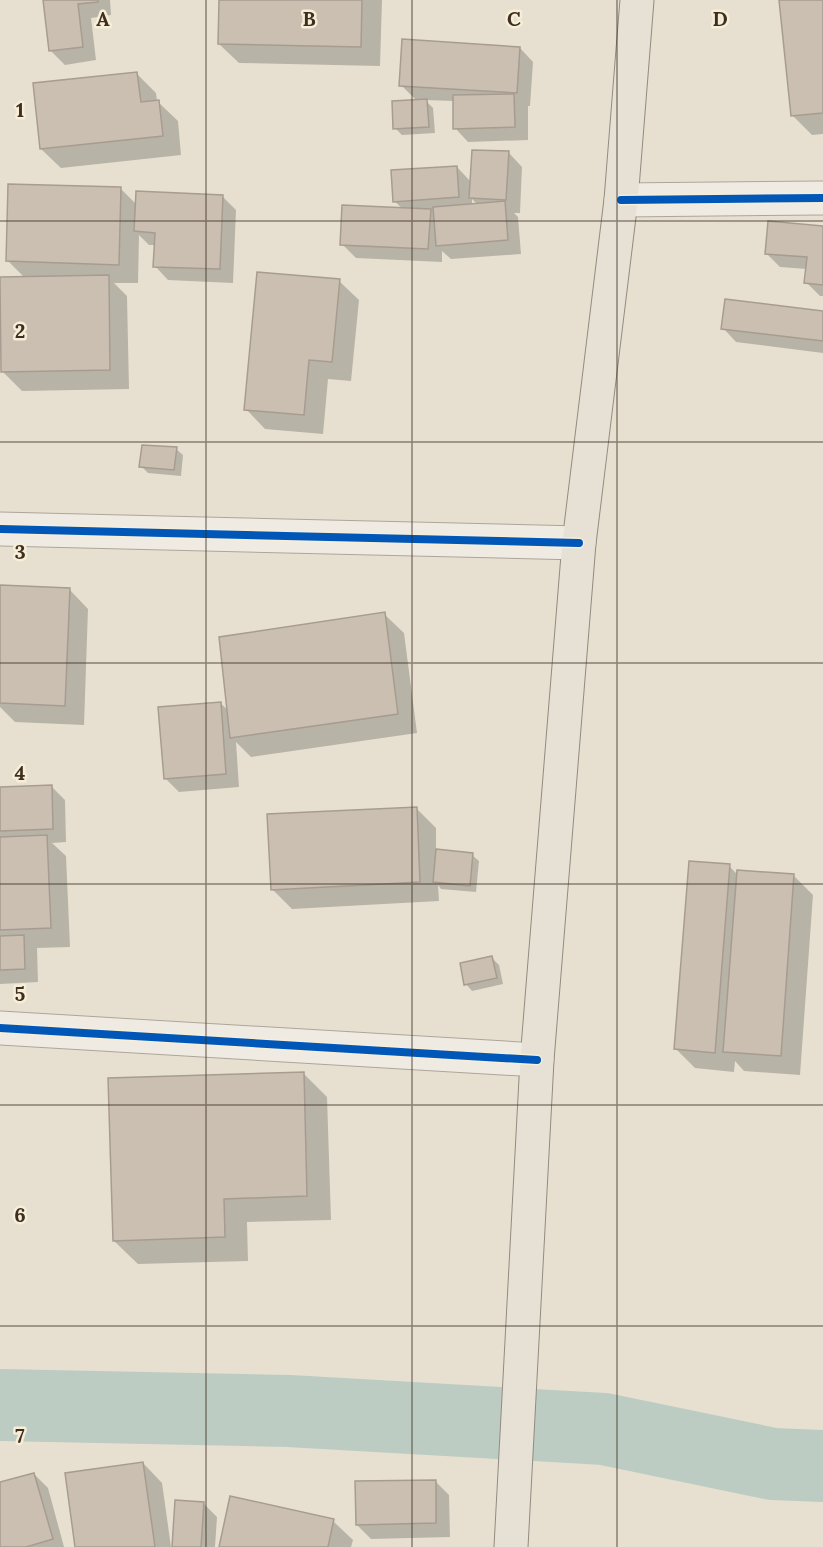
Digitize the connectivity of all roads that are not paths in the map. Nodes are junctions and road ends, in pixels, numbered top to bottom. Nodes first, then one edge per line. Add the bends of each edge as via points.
1 (637, 0) edge
2 (823, 198) edge
3 (621, 200) junction
4 (0, 530) edge
5 (579, 543) junction
6 (0, 1028) edge
7 (537, 1060) junction
8 (511, 1547) edge

1 - 3 main road
2 - 3 street
3 - 5 main road
4 - 5 street
5 - 7 main road
6 - 7 street
7 - 8 main road

